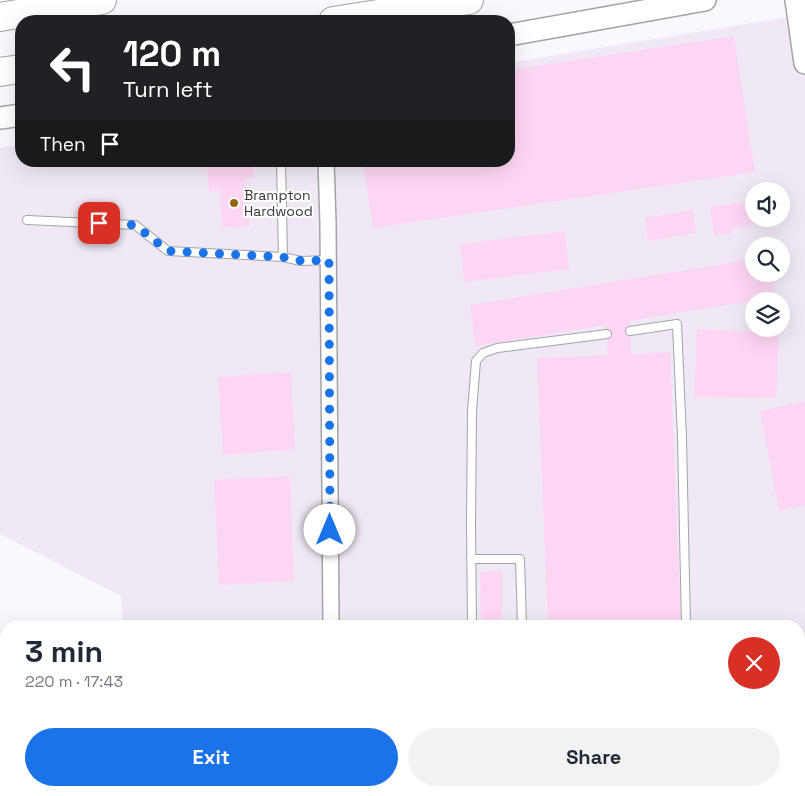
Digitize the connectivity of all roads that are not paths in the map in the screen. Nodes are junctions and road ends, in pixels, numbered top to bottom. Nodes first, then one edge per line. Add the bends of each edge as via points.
1 (102, 0) edge
2 (469, 0) edge
3 (705, 0) edge
4 (796, 0) edge
5 (372, 15) edge
6 (0, 17) edge
7 (515, 34) edge
8 (805, 63) edge
9 (15, 70) edge
10 (0, 72) edge
11 (15, 116) edge
12 (0, 118) edge
13 (281, 167) edge
14 (326, 167) edge
15 (27, 220) dead end
16 (282, 257) junction
17 (329, 260) junction
18 (630, 331) dead end
19 (607, 334) dead end
20 (471, 559) junction
21 (331, 620) edge
22 (472, 620) edge
23 (522, 620) edge
24 (686, 620) edge

1 - 6 highway
2 - 5 highway
3 - 7 street
4 - 8 street
9 - 10 highway
11 - 12 street
13 - 16 lane
14 - 17 street
15 - 16 lane via 135,225 168,251
16 - 17 lane via 302,261
17 - 21 street
18 - 24 lane via 677,324
19 - 20 lane via 497,348 483,353 476,361 472,411
20 - 22 lane
20 - 23 lane via 520,559

